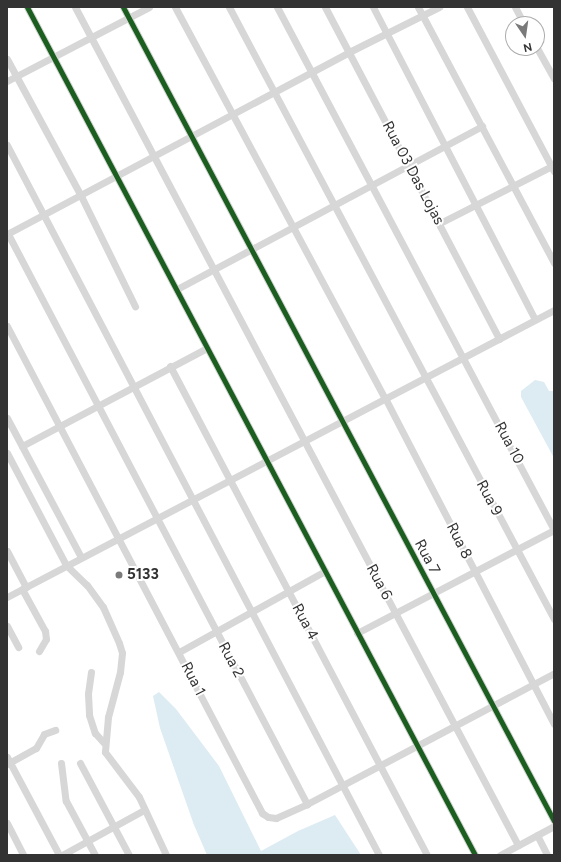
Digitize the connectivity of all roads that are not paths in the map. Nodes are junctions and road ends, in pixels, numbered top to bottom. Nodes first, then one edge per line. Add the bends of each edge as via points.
1 (27, 7) edge
2 (75, 7) edge
3 (123, 7) edge
4 (149, 7) edge
5 (175, 7) edge
6 (230, 7) edge
7 (277, 7) edge
8 (325, 7) edge
9 (373, 7) edge
10 (418, 7) edge
11 (439, 7) edge
12 (467, 7) edge
13 (515, 7) edge
14 (422, 15) junction
15 (520, 16) edge
16 (129, 18) junction
17 (386, 33) junction
18 (91, 37) junction
19 (349, 52) junction
20 (54, 56) junction
21 (541, 56) edge
22 (7, 59) edge
23 (312, 72) junction
24 (16, 76) junction
25 (554, 79) edge
26 (7, 81) edge
27 (275, 92) junction
28 (234, 113) junction
29 (482, 126) junction
30 (192, 136) junction
31 (7, 145) edge
32 (446, 146) junction
33 (153, 157) junction
34 (408, 166) junction
35 (553, 167) edge
36 (117, 176) junction
37 (513, 185) junction
38 (372, 186) junction
39 (81, 196) junction
40 (475, 204) junction
41 (335, 206) junction
42 (44, 215) junction
43 (440, 223) junction
44 (293, 228) junction
45 (7, 234) edge
46 (251, 248) junction
47 (554, 263) edge
48 (213, 267) junction
49 (177, 289) junction
50 (135, 306) dead end
51 (554, 310) edge
52 (535, 319) junction
53 (7, 326) edge
54 (499, 339) junction
55 (207, 348) junction
56 (464, 357) junction
57 (170, 366) junction
58 (425, 377) junction
59 (134, 386) junction
60 (385, 398) junction
61 (96, 406) junction
62 (7, 418) edge
63 (342, 421) junction
64 (60, 426) junction
65 (304, 440) junction
66 (22, 446) junction
67 (7, 453) edge
68 (266, 460) junction
69 (229, 479) junction
70 (194, 499) junction
71 (156, 517) junction
72 (554, 530) edge
73 (118, 538) junction
74 (517, 550) junction
75 (7, 551) edge
76 (81, 557) junction
77 (66, 565) junction
78 (324, 571) junction
79 (475, 572) junction
80 (24, 588) junction
81 (289, 591) junction
82 (432, 593) junction
83 (7, 597) edge
84 (252, 612) junction
85 (395, 612) junction
86 (554, 619) edge
87 (7, 626) edge
88 (216, 631) junction
89 (356, 632) junction
90 (18, 647) dead end
91 (39, 651) dead end
92 (179, 652) junction
93 (91, 672) dead end
94 (554, 673) edge
95 (533, 684) junction
96 (492, 705) junction
97 (554, 724) edge
98 (454, 725) junction
99 (55, 730) dead end
100 (104, 742) junction
101 (416, 746) junction
102 (8, 761) edge
103 (61, 763) dead end
104 (80, 763) dead end
105 (380, 765) junction
106 (343, 784) junction
107 (306, 804) junction
108 (144, 810) junction
109 (554, 822) edge
110 (7, 823) edge
111 (114, 826) junction
112 (554, 826) edge
113 (537, 835) junction
114 (88, 842) junction
115 (518, 845) junction
116 (509, 853) edge
117 (23, 855) edge
118 (60, 855) edge
119 (95, 855) edge
120 (129, 855) edge
121 (166, 855) edge
122 (379, 855) edge
123 (427, 855) edge
124 (475, 855) edge
125 (500, 855) edge
126 (547, 855) edge

1 - 20 street
2 - 18 street, Rua 6
3 - 16 street, Rua 7
4 - 16 street
5 - 28 street, Rua 8
6 - 27 street, Rua 9
7 - 23 street, Rua 10
8 - 19 street, Rua 03 Das Lojas
9 - 17 street
10 - 14 street
11 - 14 street
12 - 35 street
13 - 15 street
14 - 17 street
14 - 29 street
16 - 18 street
16 - 30 street, Rua 7
17 - 19 street
17 - 32 street
18 - 20 street
18 - 33 street, Rua 6
19 - 23 street
19 - 34 street, Rua 03 Das Lojas
20 - 24 street
20 - 36 street
21 - 25 street
22 - 24 street
23 - 27 street
23 - 38 street, Rua 10
24 - 26 street
24 - 39 street
27 - 28 street
27 - 41 street, Rua 9
28 - 30 street
28 - 44 street, Rua 8
29 - 32 street
29 - 37 street
30 - 33 street
30 - 46 street, Rua 7
31 - 42 street
32 - 34 street
32 - 40 street
33 - 36 street
33 - 48 street, Rua 6
34 - 38 street
34 - 43 street, Rua 03 Das Lojas
35 - 37 street
36 - 39 street
36 - 49 street
37 - 40 street
37 - 47 street
38 - 41 street
38 - 56 street, Rua 10
39 - 42 street
39 - 50 street
40 - 43 street
40 - 52 street
41 - 44 street
41 - 58 street, Rua 9
42 - 45 street
42 - 59 street
43 - 54 street, Rua 03 Das Lojas
44 - 46 street
44 - 60 street, Rua 8
45 - 61 street, Rua 2
46 - 48 street
46 - 63 street, Rua 7
48 - 49 street
48 - 65 street, Rua 6
49 - 55 street
51 - 52 street
52 - 54 street
53 - 64 street, Rua 1
54 - 56 street
55 - 57 street
55 - 68 street
56 - 58 street
56 - 72 street, Rua 10
57 - 59 street
57 - 69 street, Rua 4
58 - 60 street
58 - 74 street, Rua 9
59 - 61 street
59 - 70 street
60 - 63 street
60 - 79 street, Rua 8
61 - 64 street
61 - 71 street, Rua 2
62 - 66 street
63 - 65 street
63 - 82 street, Rua 7
64 - 66 street
64 - 73 street, Rua 1
65 - 68 street
65 - 85 street, Rua 6
66 - 76 street
67 - 77 street
68 - 69 street
68 - 78 street
69 - 70 street
69 - 81 street, Rua 4
70 - 71 street
70 - 84 street
71 - 73 street
71 - 88 street, Rua 2
72 - 74 street
73 - 76 street
73 - 92 street, Rua 1
74 - 79 street
74 - 86 street, Rua 9
75 - 80 street
76 - 77 street
77 - 80 street
77 - 100 street via 87,585 103,607 122,653
78 - 81 street
78 - 89 street
79 - 82 street
79 - 95 street, Rua 8
80 - 83 street
80 - 91 street via 45,631 46,639
81 - 84 street
81 - 105 street, Rua 4
82 - 85 street
82 - 96 street, Rua 7
84 - 88 street
84 - 106 street
85 - 89 street
85 - 98 street, Rua 6
87 - 90 street
88 - 92 street
88 - 107 street, Rua 2
89 - 101 street
92 - 107 street, Rua 1 via 262,813 276,818
93 - 100 street via 89,715 95,733
94 - 95 street
95 - 96 street
95 - 97 street, Rua 8
96 - 98 street
96 - 109 street, Rua 7
98 - 101 street
98 - 115 street, Rua 6
99 - 102 street via 44,734 36,748
100 - 108 street via 105,752 125,776
101 - 105 street
101 - 124 street
102 - 118 street
103 - 114 street via 66,801
104 - 111 street
105 - 106 street
105 - 123 street, Rua 4
106 - 107 street
106 - 122 street
108 - 111 street
108 - 121 street
110 - 117 street
111 - 114 street
111 - 120 street
112 - 113 street
113 - 115 street
113 - 126 street
114 - 118 street
114 - 119 street
115 - 116 street
116 - 125 street

